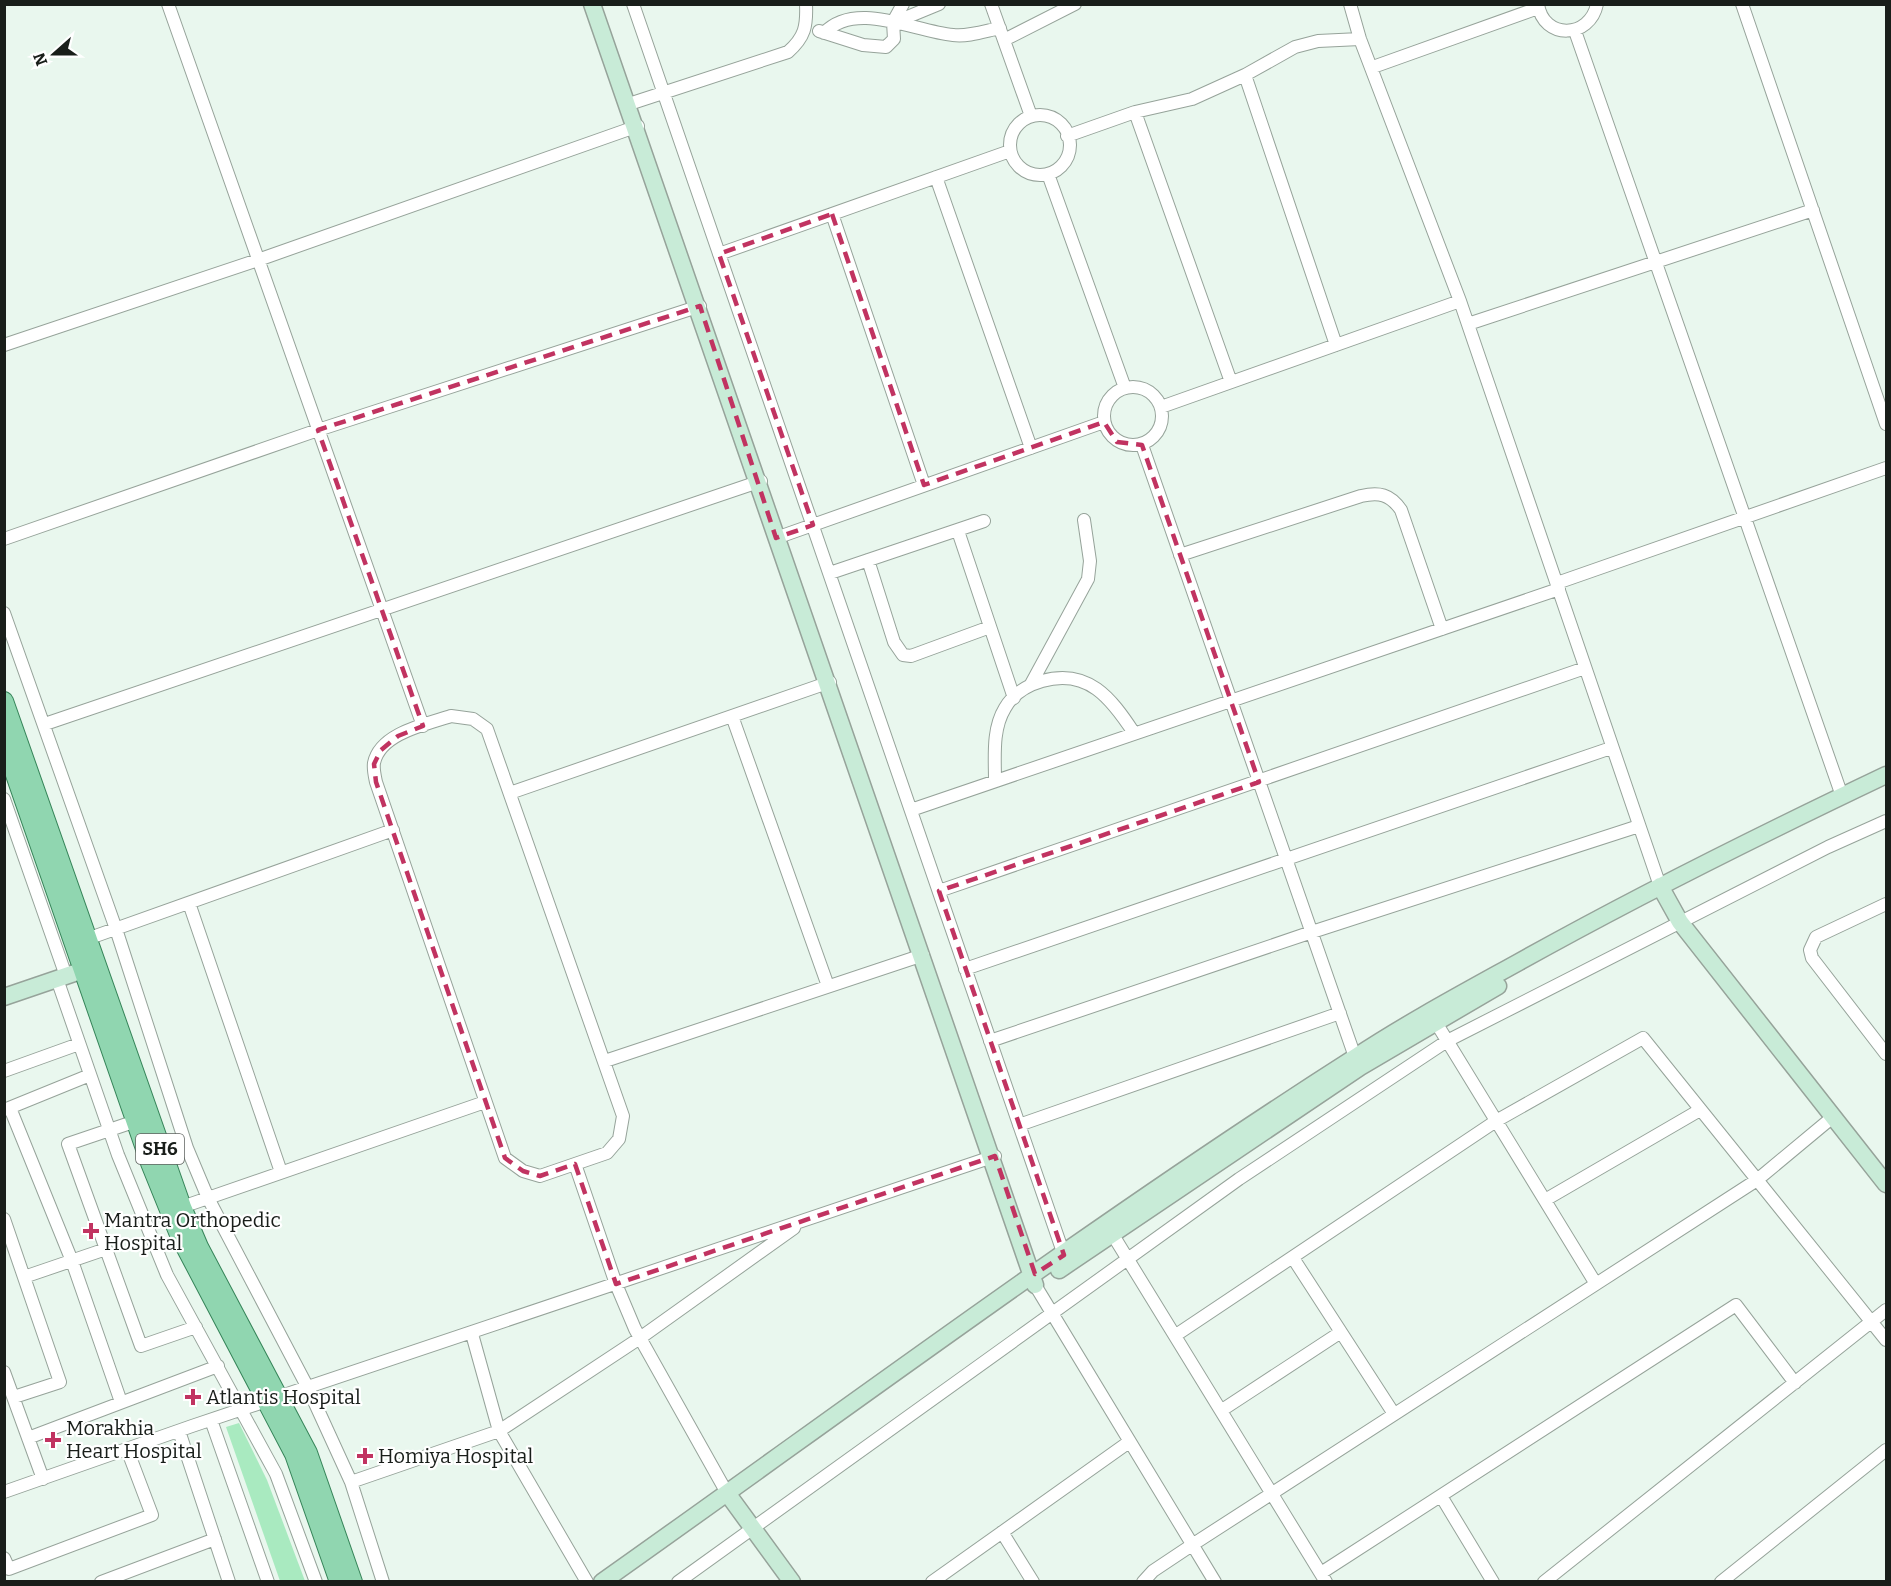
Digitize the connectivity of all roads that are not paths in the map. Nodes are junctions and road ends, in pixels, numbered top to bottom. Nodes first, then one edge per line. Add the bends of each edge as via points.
1 (168, 4) edge
2 (591, 4) edge
3 (596, 4) edge
4 (633, 4) edge
5 (806, 4) edge
6 (939, 4) edge
7 (991, 4) edge
8 (1075, 4) edge
9 (1350, 4) edge
10 (1596, 4) edge
11 (1742, 4) edge
12 (1538, 6) edge
13 (856, 9) edge
14 (902, 12) edge
15 (807, 26) junction
16 (1575, 31) junction
17 (824, 33) junction
18 (1002, 34) junction
19 (1360, 39) junction
20 (1373, 68) junction
21 (1245, 75) junction
22 (663, 92) junction
23 (628, 104) junction
24 (1135, 112) junction
25 (1031, 116) junction
26 (636, 127) junction
27 (1067, 136) junction
28 (1010, 151) junction
29 (1048, 174) junction
30 (936, 177) junction
31 (1813, 210) junction
32 (832, 214) junction
33 (719, 254) junction
34 (258, 260) junction
35 (1656, 262) junction
36 (1460, 301) junction
37 (698, 307) junction
38 (1468, 324) junction
39 (4, 345) edge
40 (1336, 345) junction
41 (1231, 382) junction
42 (1125, 388) junction
43 (1161, 407) junction
44 (1104, 422) junction
45 (1887, 424) edge
46 (318, 430) junction
47 (1142, 445) junction
48 (1031, 448) junction
49 (1887, 468) edge
50 (759, 482) junction
51 (924, 485) junction
52 (1745, 518) junction
53 (1084, 520) dead end
54 (984, 521) dead end
55 (813, 525) junction
56 (958, 531) junction
57 (778, 537) junction
58 (4, 539) edge
59 (1180, 555) junction
60 (868, 560) junction
61 (830, 573) junction
62 (1558, 586) junction
63 (382, 611) junction
64 (4, 613) edge
65 (990, 627) junction
66 (1442, 629) junction
67 (1585, 668) junction
68 (827, 683) junction
69 (1031, 684) junction
70 (1014, 698) junction
71 (1231, 700) junction
72 (4, 701) edge
73 (732, 716) junction
74 (45, 724) junction
75 (423, 726) junction
76 (1134, 733) junction
77 (4, 742) edge
78 (1611, 748) junction
79 (1887, 775) edge
80 (995, 781) junction
81 (1259, 782) junction
82 (1887, 786) edge
83 (510, 793) junction
84 (1842, 796) junction
85 (4, 799) edge
86 (911, 810) junction
87 (1887, 821) edge
88 (1639, 826) junction
89 (393, 831) junction
90 (1286, 859) junction
91 (1662, 890) junction
92 (939, 891) junction
93 (189, 903) junction
94 (1882, 907) edge
95 (1887, 920) edge
96 (1680, 922) junction
97 (116, 929) junction
98 (1312, 932) junction
99 (921, 955) junction
100 (88, 958) junction
101 (965, 969) junction
102 (61, 973) junction
103 (4, 987) edge
104 (828, 987) junction
105 (4, 997) edge
106 (1340, 1013) junction
107 (1432, 1017) junction
108 (990, 1041) junction
109 (1447, 1041) junction
110 (79, 1044) junction
111 (1887, 1054) edge
112 (1355, 1057) junction
113 (605, 1061) junction
114 (4, 1071) edge
115 (90, 1076) junction
116 (485, 1102) junction
117 (7, 1109) edge
118 (1700, 1110) junction
119 (1834, 1116) junction
120 (136, 1121) junction
121 (1496, 1121) junction
122 (1019, 1125) junction
123 (109, 1130) junction
124 (992, 1157) junction
125 (575, 1164) junction
126 (281, 1173) junction
127 (1757, 1180) junction
128 (1887, 1184) edge
129 (208, 1198) junction
130 (1545, 1200) junction
131 (182, 1207) junction
132 (4, 1219) edge
133 (804, 1221) junction
134 (1110, 1230) junction
135 (106, 1249) junction
136 (1064, 1255) junction
137 (1293, 1258) junction
138 (1130, 1259) junction
139 (72, 1261) junction
140 (24, 1277) junction
141 (1036, 1282) junction
142 (616, 1284) junction
143 (1596, 1284) junction
144 (1887, 1310) edge
145 (1052, 1316) junction
146 (1872, 1322) junction
147 (196, 1327) junction
148 (1341, 1332) junction
149 (471, 1334) junction
150 (1176, 1335) junction
151 (640, 1338) junction
152 (1887, 1340) edge
153 (218, 1366) junction
154 (4, 1372) edge
155 (1795, 1383) junction
156 (308, 1388) junction
157 (14, 1397) junction
158 (274, 1400) junction
159 (122, 1402) junction
160 (242, 1410) junction
161 (1222, 1410) junction
162 (1394, 1414) junction
163 (211, 1420) junction
164 (179, 1431) junction
165 (500, 1431) junction
166 (28, 1438) junction
167 (1129, 1442) junction
168 (127, 1449) junction
169 (1887, 1450) edge
170 (43, 1479) junction
171 (351, 1482) junction
172 (4, 1492) edge
173 (1272, 1493) junction
174 (1441, 1496) junction
175 (730, 1497) junction
176 (753, 1528) junction
177 (1002, 1532) junction
178 (215, 1539) junction
179 (1192, 1545) junction
180 (4, 1558) edge
181 (1323, 1577) edge
182 (101, 1581) edge
183 (229, 1581) edge
184 (268, 1581) edge
185 (316, 1581) edge
186 (339, 1581) edge
187 (353, 1581) edge
188 (383, 1581) edge
189 (587, 1581) edge
190 (602, 1581) edge
191 (617, 1581) edge
192 (678, 1581) edge
193 (792, 1581) edge
194 (932, 1581) edge
195 (1034, 1581) edge
196 (1143, 1581) edge
197 (1215, 1581) edge
198 (1492, 1581) edge
199 (1544, 1581) edge
200 (1721, 1581) edge

1 - 34 street
2 - 23 street
3 - 23 street
4 - 22 street
5 - 15 street
6 - 14 street
7 - 18 street
8 - 18 street
9 - 19 street
10 - 16 street via 1592,18
11 - 31 street
12 - 16 street via 1551,28
12 - 20 street
13 - 14 street
13 - 17 street via 835,20
14 - 17 street via 893,22 894,39 886,47 863,45
14 - 18 street via 941,33
15 - 17 street
15 - 22 street via 798,44 776,58
16 - 35 street
18 - 25 street
19 - 20 street
19 - 21 street via 1318,41 1295,47
20 - 36 street
21 - 24 street via 1192,99
21 - 40 street
22 - 23 street
22 - 33 street
23 - 26 street
24 - 27 street
24 - 41 street
25 - 27 street via 1055,120
25 - 28 street via 1014,131
26 - 34 street
26 - 37 street
27 - 29 street via 1069,150 1065,161
28 - 29 street via 1024,170 1035,175
28 - 30 street
29 - 42 street
30 - 32 street
30 - 48 street
31 - 35 street
31 - 45 street
32 - 33 street
32 - 51 street
33 - 55 street
34 - 39 street
34 - 46 street
35 - 38 street
35 - 52 street
36 - 38 street
36 - 40 street
37 - 46 street
37 - 50 street
38 - 62 street
40 - 41 street
41 - 43 street
42 - 43 street via 1149,391
42 - 44 street via 1107,402
43 - 47 street via 1163,421 1158,432
44 - 47 street via 1117,442
44 - 48 street
46 - 58 street
46 - 63 street
47 - 59 street
48 - 51 street
49 - 52 street
50 - 57 street
50 - 63 street
51 - 55 street
52 - 62 street
52 - 84 street
53 - 69 street via 1090,561 1088,579
54 - 56 street
55 - 57 street
55 - 61 street
56 - 60 street
56 - 65 street
57 - 68 street
59 - 66 street via 1361,496 1386,495 1401,510
59 - 71 street
60 - 61 street
60 - 65 street via 894,642 903,655 911,656
61 - 86 street
62 - 66 street
62 - 67 street
63 - 74 street
63 - 75 street
64 - 74 street
65 - 70 street
66 - 71 street
67 - 78 street
67 - 81 street
68 - 73 street
68 - 99 street
69 - 70 street
69 - 76 street via 1058,676 1085,682 1114,703
70 - 80 street via 1005,708 995,737
71 - 76 street
71 - 81 street
72 - 100 main road, SH6
73 - 83 street
73 - 104 street
74 - 97 street
75 - 83 street via 452,716 473,719 487,729
75 - 89 street via 398,736 381,750 374,764
76 - 80 street
77 - 100 main road, SH6
78 - 88 street
78 - 90 street
79 - 84 street
80 - 86 street
81 - 90 street
81 - 92 street
82 - 91 street
83 - 113 street
84 - 91 street
85 - 102 street
86 - 92 street
87 - 96 street
88 - 91 street
88 - 98 street
89 - 93 street
89 - 116 street
90 - 98 street
90 - 101 street
91 - 96 street
91 - 107 street
92 - 101 street
93 - 97 street
93 - 126 street
94 - 95 street
94 - 111 street via 1816,937 1810,950 1812,958
96 - 109 street
96 - 119 street
97 - 100 street
97 - 129 street via 187,1148
98 - 106 street
98 - 108 street
99 - 104 street
99 - 124 street
100 - 102 street
100 - 120 main road, SH6
100 - 131 main road, SH6
101 - 108 street
102 - 103 street
102 - 105 street
102 - 110 street
104 - 113 street
106 - 112 street
106 - 122 street
107 - 109 street
107 - 112 street
107 - 134 street
108 - 122 street
109 - 121 street
109 - 138 street via 1239,1179
110 - 114 street
110 - 115 street
112 - 134 street
113 - 125 street via 623,1116 620,1139 607,1153
115 - 117 street
115 - 123 street
116 - 125 street via 505,1158 523,1171 540,1176
116 - 126 street
117 - 139 street
118 - 121 street via 1643,1038
118 - 127 street
118 - 130 street
119 - 127 street
119 - 128 street
120 - 123 street
120 - 158 main road, SH6 via 180,1237
121 - 130 street
121 - 137 street
122 - 136 street
123 - 135 street via 68,1144
123 - 147 street via 167,1275
124 - 133 street
124 - 141 street
125 - 142 street
126 - 129 street
127 - 143 street
127 - 146 street
129 - 131 street
129 - 156 street
130 - 143 street
131 - 158 main road, SH6
132 - 140 street
133 - 142 street
133 - 151 street
134 - 136 street
134 - 138 street
134 - 141 street
135 - 139 street
135 - 147 street via 141,1346
136 - 141 street
137 - 148 street
137 - 150 street
138 - 145 street
138 - 150 street
139 - 140 street
139 - 159 street
140 - 157 street via 60,1382
141 - 145 street
141 - 175 street
142 - 149 street
142 - 151 street
143 - 162 street
144 - 146 street
145 - 167 street
145 - 176 street
146 - 152 street
146 - 155 street
147 - 153 street
148 - 161 street
148 - 162 street
149 - 156 street
149 - 165 street
150 - 161 street
151 - 165 street
151 - 175 street
153 - 159 street
153 - 160 street
154 - 157 street
155 - 174 street via 1736,1305
155 - 199 street
156 - 158 street
156 - 171 street
157 - 166 street
158 - 160 street
158 - 186 main road, SH6
158 - 187 main road, SH6 via 308,1453
159 - 166 street
160 - 163 street
160 - 185 street via 276,1474
161 - 173 street
162 - 173 street
163 - 164 street
163 - 184 street
164 - 168 street
164 - 178 street
165 - 171 street
165 - 189 street
166 - 170 street
167 - 177 street
167 - 179 street
168 - 170 street
168 - 180 street via 152,1515 9,1569
169 - 200 street
170 - 172 street
171 - 188 street
173 - 179 street
173 - 181 street
174 - 181 street
174 - 198 street
175 - 176 street
175 - 190 street
175 - 191 street
176 - 192 street
176 - 193 street
177 - 194 street
177 - 195 street
178 - 182 street
178 - 183 street
179 - 196 street
179 - 197 street

